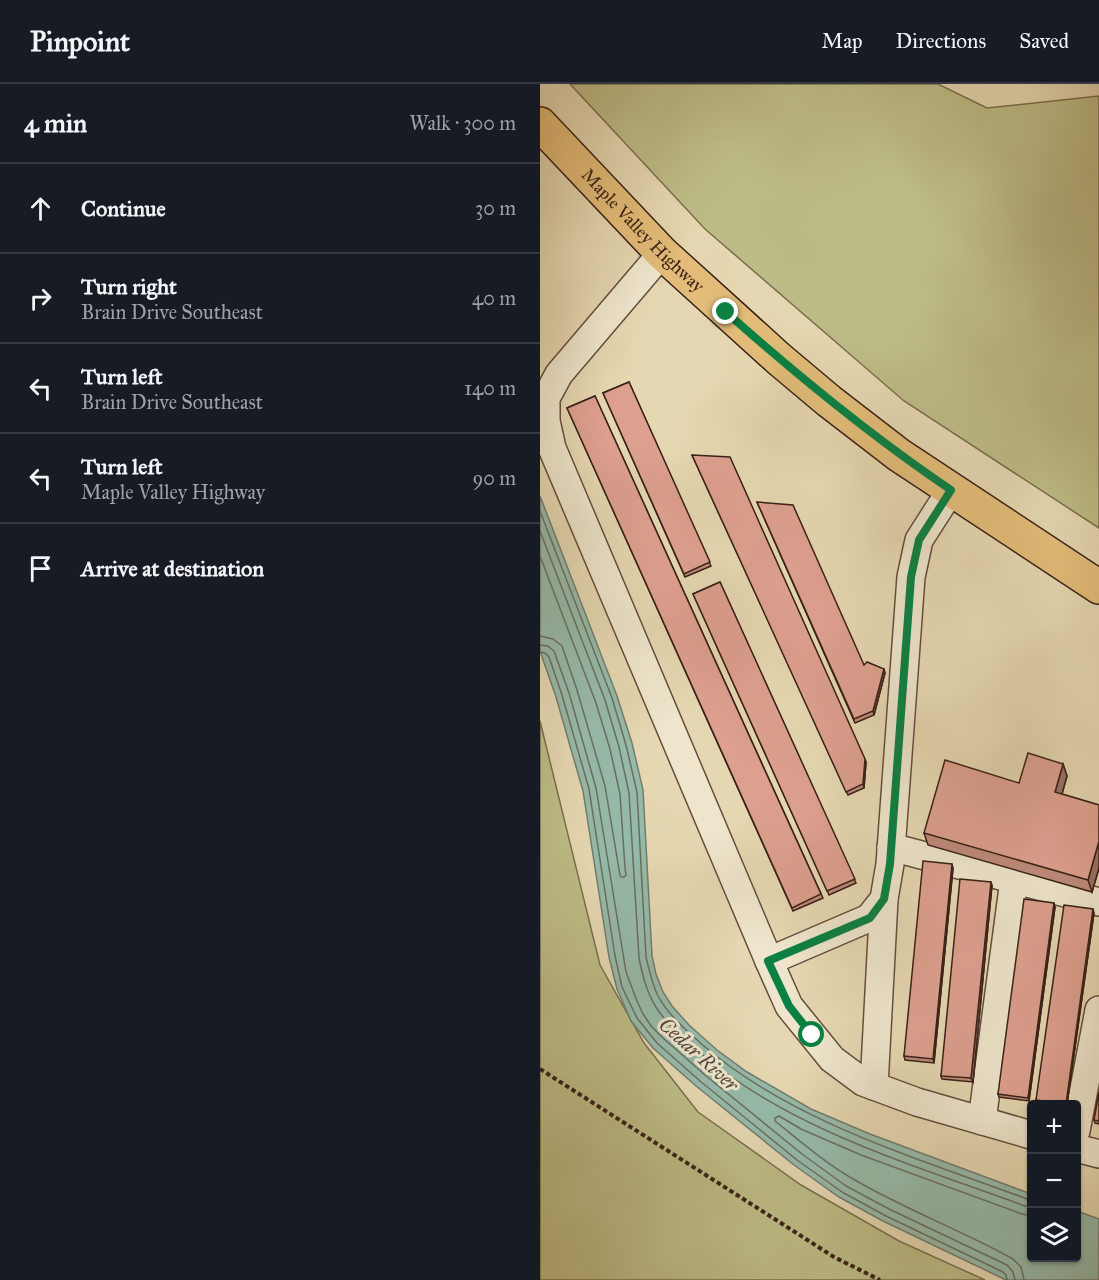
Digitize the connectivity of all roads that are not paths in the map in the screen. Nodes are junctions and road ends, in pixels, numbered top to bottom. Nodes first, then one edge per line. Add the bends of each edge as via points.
1 (540, 124) edge
2 (662, 253) junction
3 (951, 490) junction
4 (1099, 587) edge
5 (891, 847) junction
6 (1014, 880) junction
7 (884, 899) junction
8 (1099, 902) edge
9 (768, 961) junction
10 (1099, 1010) edge
11 (874, 1086) junction
12 (1081, 1109) edge
13 (982, 1121) junction
14 (1027, 1134) edge
15 (1081, 1149) edge
16 (1099, 1154) edge

1 - 2 main road, Maple Valley Highway
2 - 3 main road, Maple Valley Highway via 787,366 899,455
2 - 9 lane via 559,374 546,398 546,421 552,448
3 - 4 main road, Maple Valley Highway
3 - 5 lane via 919,540 911,577
5 - 6 lane
5 - 7 lane
6 - 8 lane
6 - 13 lane
7 - 9 lane via 870,918
7 - 11 lane
9 - 11 lane via 789,1006 832,1059
10 - 12 lane
11 - 13 lane
13 - 14 lane
15 - 16 lane

